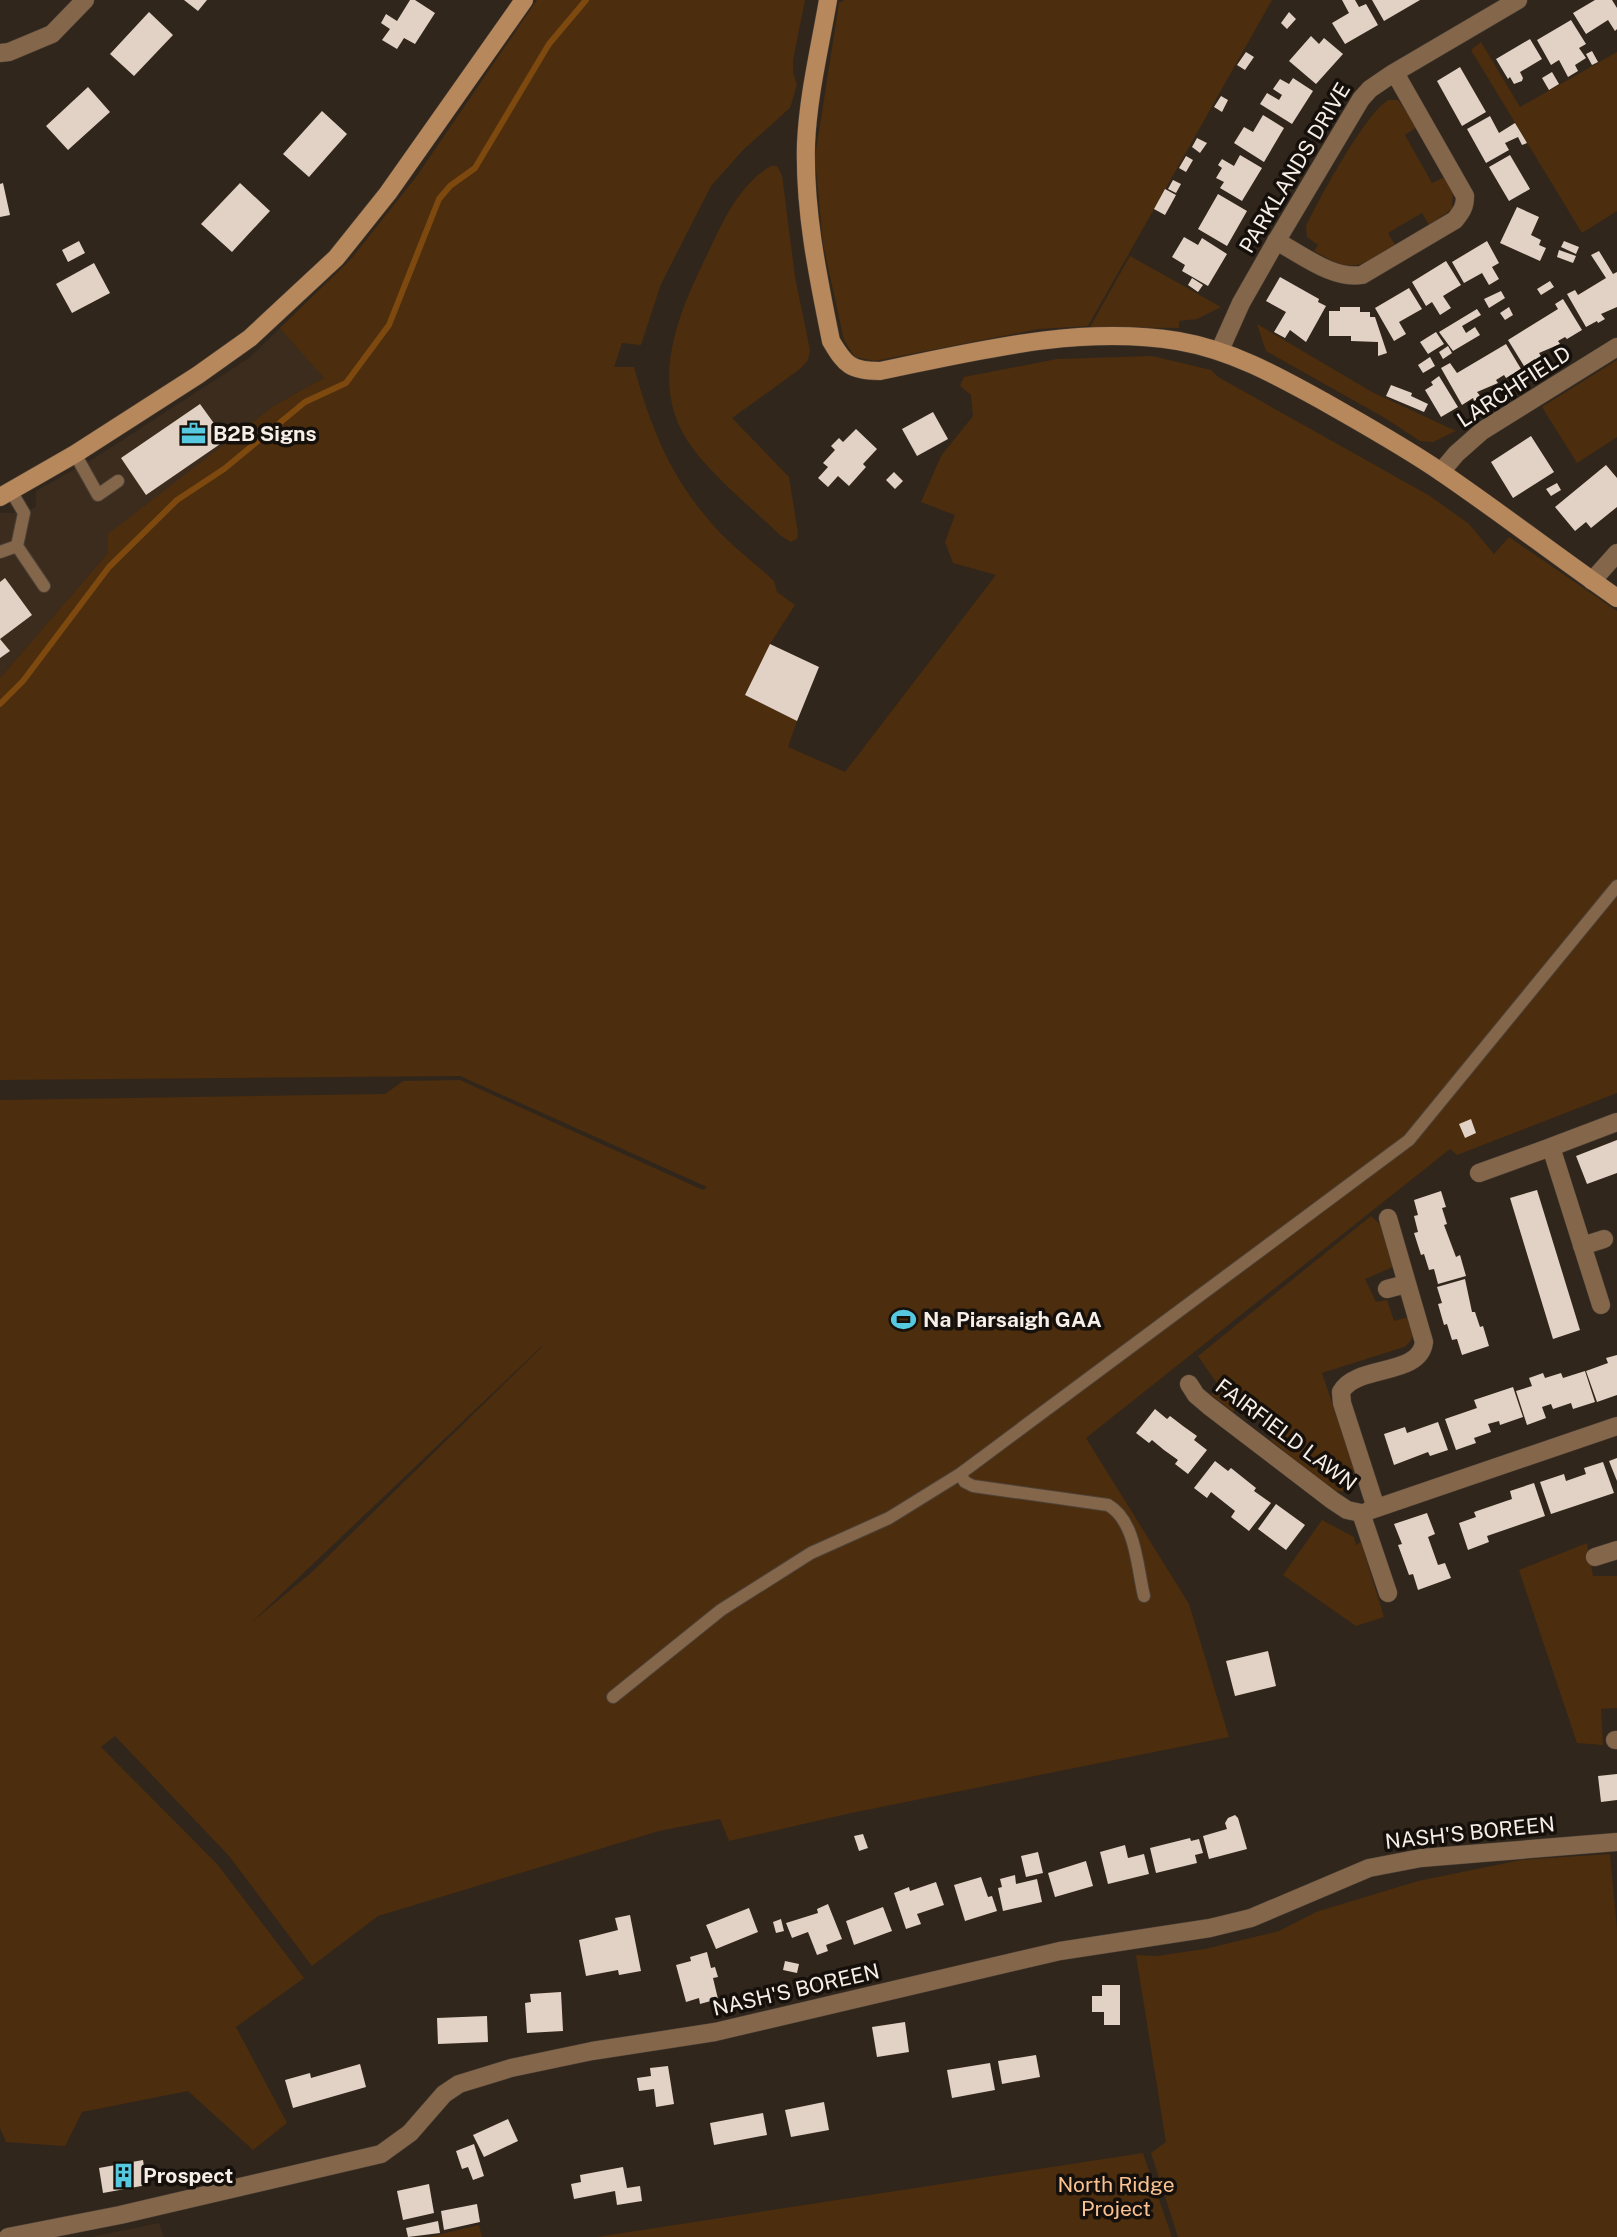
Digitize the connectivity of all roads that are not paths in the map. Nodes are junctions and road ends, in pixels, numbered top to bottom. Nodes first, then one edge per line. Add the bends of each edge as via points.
1 (85, 0) edge
2 (524, 0) edge
3 (828, 0) edge
4 (1518, 0) edge
5 (0, 53) edge
6 (1395, 72) junction
7 (1276, 241) junction
8 (1617, 347) edge
9 (1220, 350) junction
10 (75, 454) junction
11 (1441, 472) junction
12 (118, 481) dead end
13 (5, 494) edge
14 (17, 546) junction
15 (0, 552) edge
16 (1617, 553) edge
17 (1592, 581) junction
18 (44, 586) dead end
19 (1617, 598) edge
20 (1617, 886) edge
21 (1617, 1122) edge
22 (1551, 1147) junction
23 (1479, 1173) dead end
24 (1388, 1218) dead end
25 (1604, 1239) dead end
26 (1582, 1245) junction
27 (1406, 1284) junction
28 (1387, 1289) dead end
29 (1601, 1305) dead end
30 (1189, 1384) dead end
31 (1617, 1426) edge
32 (960, 1474) junction
33 (1369, 1510) junction
34 (1617, 1550) edge
35 (1595, 1557) dead end
36 (1388, 1593) dead end
37 (1144, 1596) dead end
38 (613, 1697) dead end
39 (1617, 1842) edge
40 (8, 2237) edge

1 - 5 street via 52,34
2 - 10 street via 388,193 336,258 250,338
3 - 9 street via 806,143 809,202 831,341 850,367 880,372 1008,345 1063,339 1149,338
4 - 6 street, PARKLANDS DRIVE
6 - 7 street, PARKLANDS DRIVE via 1370,89 1353,109
6 - 7 street via 1465,196 1461,213 1362,275 1337,273
7 - 9 street, PARKLANDS DRIVE
8 - 11 street, LARCHFIELD via 1482,431
9 - 11 street via 1283,379
10 - 12 lane via 98,495
10 - 13 street
11 - 17 street
13 - 14 lane via 24,513
14 - 15 lane
14 - 18 lane
16 - 17 street
17 - 19 street
20 - 32 lane via 1409,1140
21 - 22 street
22 - 23 street
22 - 26 street
24 - 27 street, FAIRFIELD LAWN
25 - 26 street
26 - 29 street
27 - 28 street
27 - 33 street, FAIRFIELD LAWN via 1423,1350 1413,1360 1351,1380 1341,1392
30 - 33 street, FAIRFIELD LAWN via 1209,1406 1332,1500 1347,1510
31 - 33 street
32 - 37 lane via 973,1486 1117,1510 1126,1524
32 - 38 lane via 889,1518 811,1553 721,1609
33 - 36 street, FAIRFIELD LAWN
34 - 35 street
39 - 40 street, NASH'S BOREEN via 1421,1857 1369,1868 1251,1918 1210,1928 1060,1951 715,2032 511,2068 459,2084 444,2094 410,2133 381,2154

